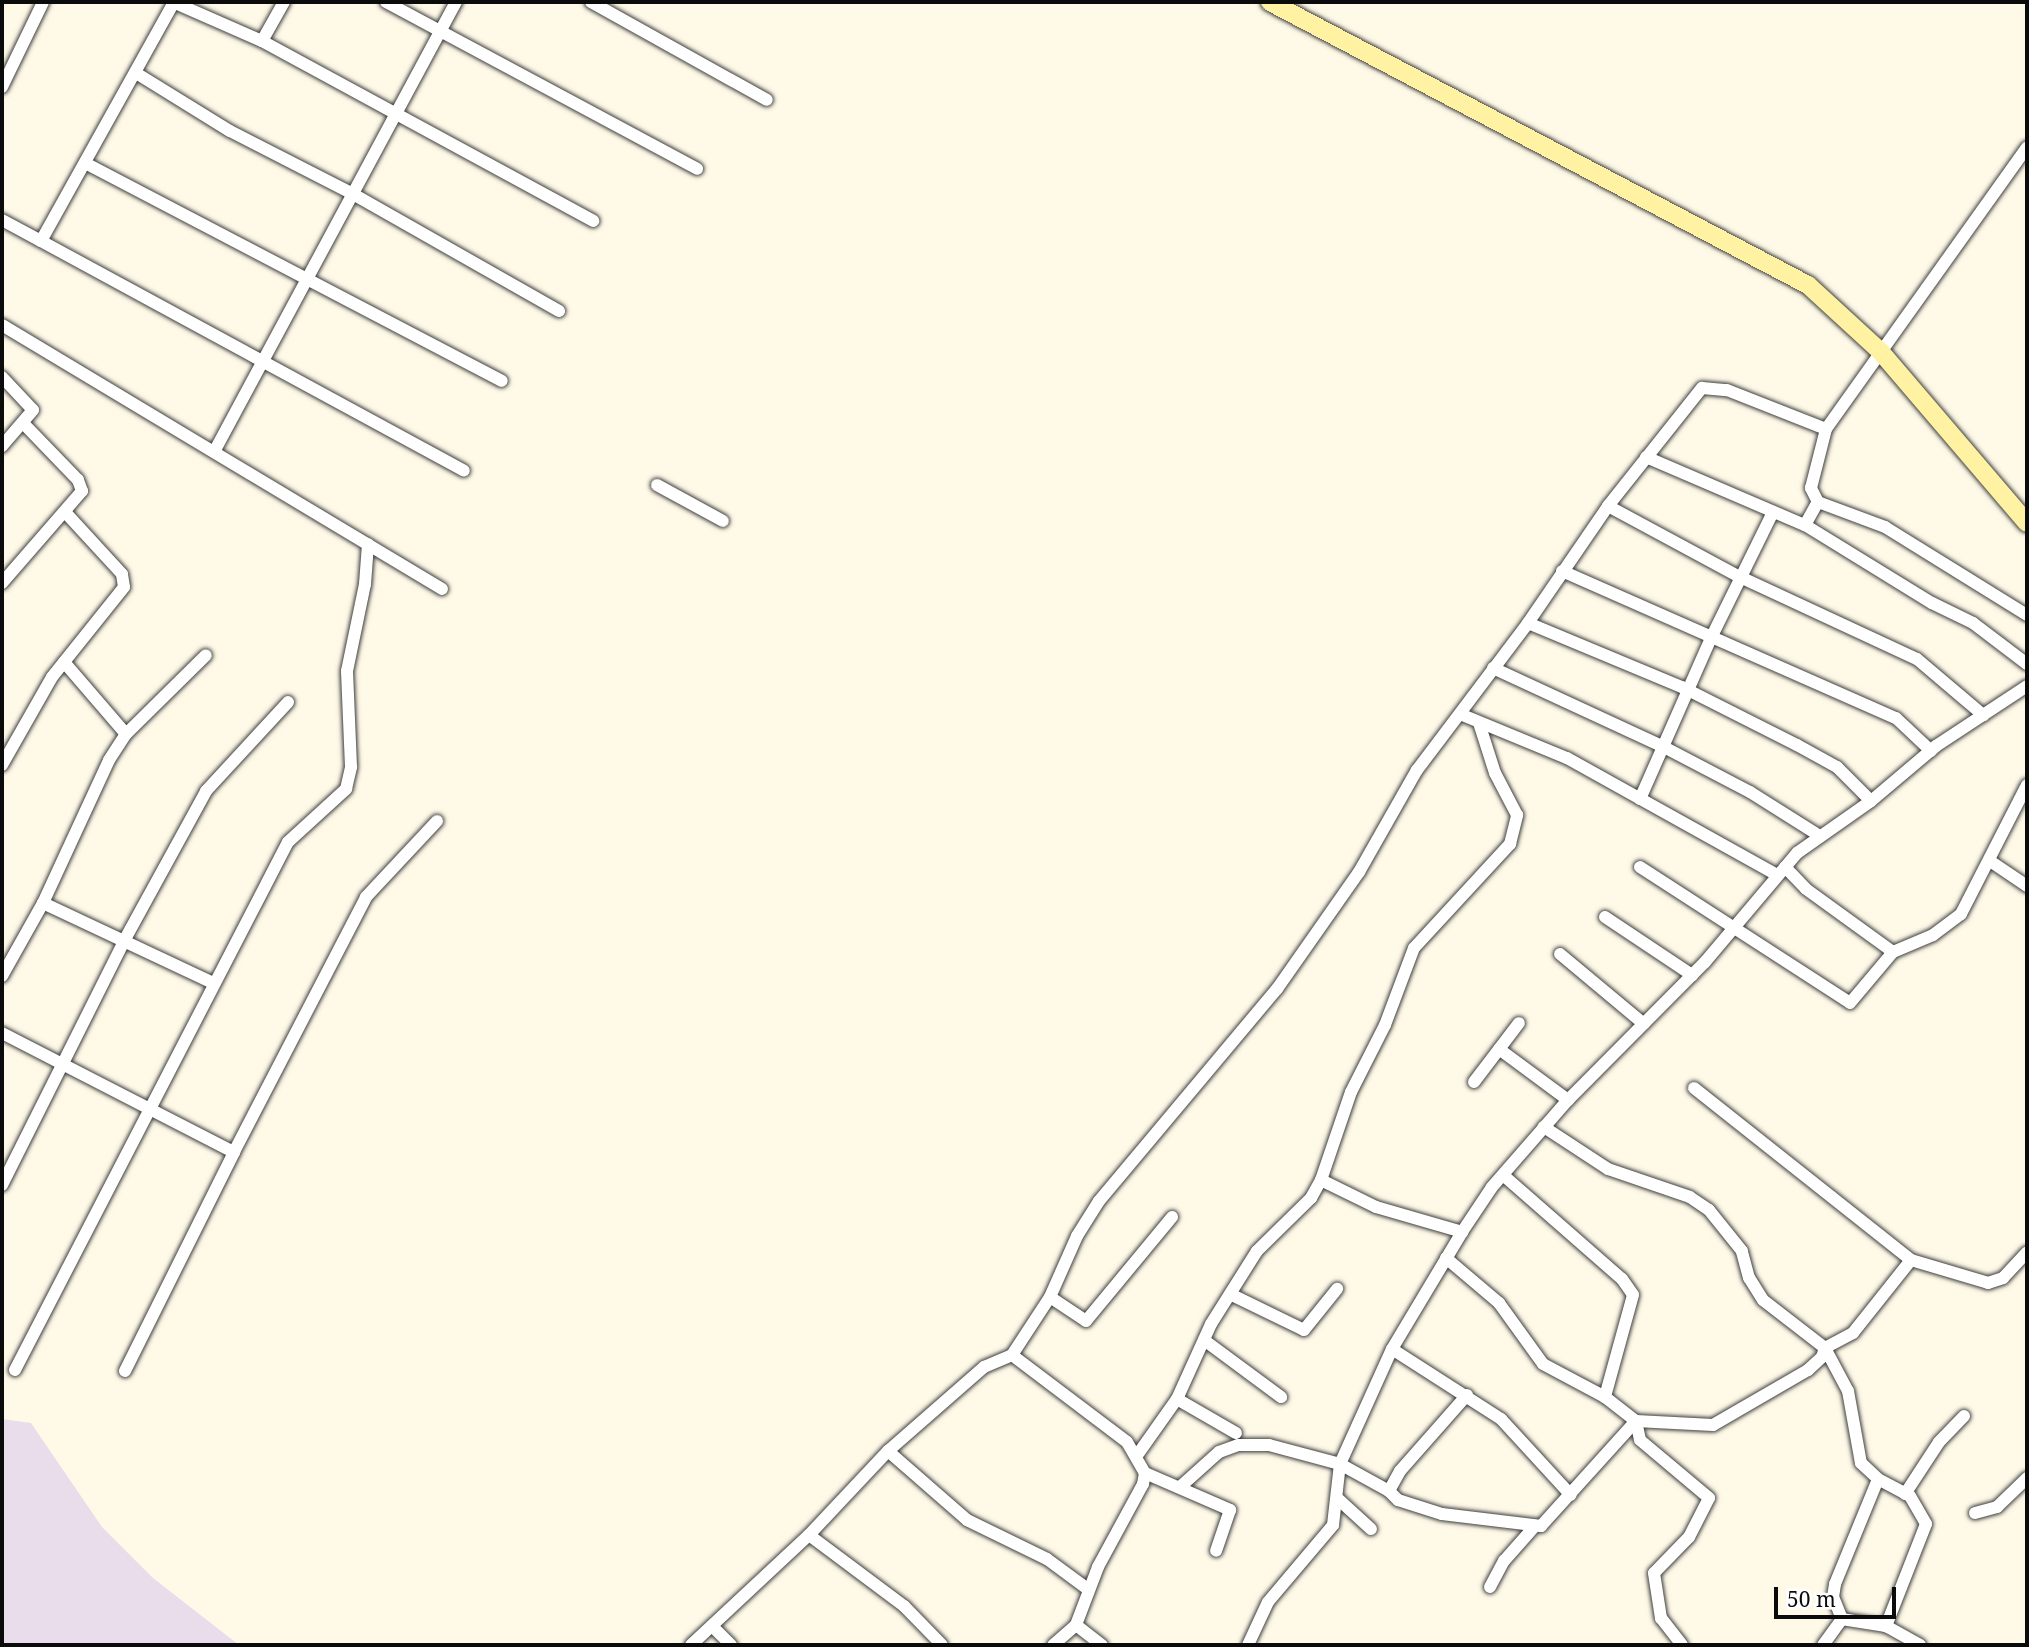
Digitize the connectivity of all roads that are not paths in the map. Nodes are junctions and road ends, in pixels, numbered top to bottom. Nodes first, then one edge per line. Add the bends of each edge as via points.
1 (43, 2) edge
2 (173, 2) edge
3 (284, 2) edge
4 (386, 2) edge
5 (456, 2) edge
6 (591, 2) edge
7 (1270, 2) edge
8 (442, 32) junction
9 (262, 41) junction
10 (136, 74) junction
11 (2, 87) edge
12 (767, 100) dead end
13 (396, 116) junction
14 (2027, 147) edge
15 (87, 164) junction
16 (697, 169) dead end
17 (353, 194) junction
18 (2, 220) edge
19 (593, 221) dead end
20 (41, 241) junction
21 (306, 279) junction
22 (559, 311) dead end
23 (2, 325) edge
24 (1880, 351) junction
25 (261, 362) junction
26 (2, 377) edge
27 (502, 381) dead end
28 (23, 423) junction
29 (1826, 429) junction
30 (2, 446) edge
31 (214, 452) junction
32 (1646, 457) junction
33 (464, 471) dead end
34 (657, 485) dead end
35 (1818, 502) junction
36 (1608, 506) junction
37 (65, 512) junction
38 (1773, 512) junction
39 (723, 521) dead end
40 (2027, 523) edge
41 (1805, 525) junction
42 (368, 544) junction
43 (1562, 571) junction
44 (1740, 577) junction
45 (2, 583) edge
46 (442, 589) dead end
47 (2027, 614) edge
48 (1528, 623) junction
49 (1712, 636) junction
50 (206, 655) dead end
51 (64, 662) junction
52 (2027, 664) edge
53 (1493, 668) junction
54 (2027, 685) edge
55 (1687, 690) junction
56 (288, 702) dead end
57 (1460, 714) junction
58 (1983, 715) junction
59 (1479, 723) junction
60 (126, 734) junction
61 (1663, 746) junction
62 (1931, 751) junction
63 (2, 765) edge
64 (2027, 785) edge
65 (1640, 799) junction
66 (1871, 801) junction
67 (437, 821) dead end
68 (1820, 836) junction
69 (1990, 862) junction
70 (1640, 867) dead end
71 (1781, 871) junction
72 (2027, 886) edge
73 (43, 903) junction
74 (1605, 917) dead end
75 (1734, 926) junction
76 (124, 941) junction
77 (1893, 952) junction
78 (1560, 954) dead end
79 (1692, 975) junction
80 (2, 976) edge
81 (214, 983) junction
82 (1520, 1023) dead end
83 (1644, 1024) junction
84 (2, 1033) edge
85 (1499, 1049) junction
86 (64, 1065) junction
87 (1474, 1082) dead end
88 (1694, 1088) dead end
89 (1568, 1100) junction
90 (148, 1108) junction
91 (1544, 1127) junction
92 (234, 1152) junction
93 (1503, 1175) junction
94 (1321, 1180) junction
95 (2, 1185) edge
96 (1172, 1217) dead end
97 (1462, 1232) junction
98 (2027, 1252) edge
99 (1446, 1258) junction
100 (1912, 1260) junction
101 (1337, 1289) dead end
102 (1230, 1294) junction
103 (1050, 1297) junction
104 (1204, 1340) junction
105 (1825, 1348) junction
106 (1392, 1349) junction
107 (1012, 1356) junction
108 (15, 1370) dead end
109 (125, 1371) dead end
110 (1467, 1395) junction
111 (1281, 1397) dead end
112 (1605, 1397) junction
113 (1177, 1399) junction
114 (1964, 1416) dead end
115 (1636, 1421) junction
116 (1236, 1433) dead end
117 (887, 1451) junction
118 (1138, 1454) junction
119 (1340, 1464) junction
120 (1145, 1472) junction
121 (2027, 1478) edge
122 (1878, 1479) junction
123 (1181, 1487) junction
124 (1389, 1491) junction
125 (1905, 1493) junction
126 (1571, 1495) junction
127 (1338, 1498) junction
128 (1975, 1513) dead end
129 (1535, 1526) junction
130 (1371, 1529) dead end
131 (809, 1535) junction
132 (1216, 1551) dead end
133 (1490, 1587) dead end
134 (1089, 1590) junction
135 (1842, 1619) junction
136 (1076, 1625) junction
137 (712, 1626) junction
138 (1886, 1626) junction
139 (691, 1645) edge
140 (731, 1645) edge
141 (942, 1645) edge
142 (1053, 1645) edge
143 (1102, 1645) edge
144 (1248, 1645) edge
145 (1682, 1645) edge
146 (1823, 1645) edge
147 (1920, 1645) edge

1 - 11 street
2 - 9 street
2 - 10 street
3 - 9 street
4 - 8 street
5 - 8 street
6 - 12 street
7 - 24 street via 1808,285
8 - 13 street
8 - 16 street
9 - 13 street
10 - 15 street
10 - 17 street via 230,131
13 - 17 street
13 - 19 street
14 - 24 street
15 - 20 street
15 - 21 street
17 - 21 street
17 - 22 street
18 - 20 street
20 - 25 street
21 - 25 street
21 - 27 street
23 - 31 street
24 - 29 street
24 - 40 street
25 - 31 street
25 - 33 street
26 - 28 street via 33,410
28 - 30 street
28 - 37 street via 81,486
29 - 32 street via 1727,390 1702,388
29 - 35 street via 1811,488
31 - 42 street
32 - 36 street
32 - 38 street
34 - 39 street
35 - 41 street
35 - 47 street via 1885,527
36 - 43 street
36 - 44 street
37 - 45 street
37 - 51 street via 125,580
38 - 41 street
38 - 44 street
41 - 52 street via 1973,623
42 - 46 street
42 - 81 street via 365,584 347,671 351,776 345,789 288,842
43 - 48 street
43 - 49 street
44 - 49 street
44 - 58 street via 1917,659
48 - 53 street
48 - 55 street
49 - 55 street
49 - 62 street via 1896,718
50 - 60 street
51 - 60 street
51 - 63 street
53 - 57 street
53 - 61 street
54 - 58 street
55 - 61 street
55 - 66 street via 1837,767
56 - 76 street via 206,791
57 - 59 street
57 - 103 street via 1417,770 1359,872 1277,989 1099,1200
58 - 62 street
59 - 65 street via 1567,758
59 - 94 street via 1495,773 1517,815 1510,844 1414,948 1385,1025 1351,1092
60 - 73 street via 109,760
61 - 65 street
61 - 68 street
62 - 66 street
64 - 69 street
65 - 71 street
66 - 68 street
67 - 92 street via 366,897
68 - 71 street
69 - 72 street
69 - 77 street via 1961,914 1933,935
70 - 75 street
71 - 75 street
71 - 77 street
73 - 76 street
73 - 80 street
74 - 79 street
75 - 77 street via 1842,1002 1857,998
75 - 79 street
76 - 81 street
76 - 86 street
78 - 83 street
79 - 83 street
81 - 90 street
82 - 85 street
83 - 89 street
84 - 86 street
85 - 87 street
85 - 89 street
86 - 90 street
86 - 95 street
88 - 100 street
89 - 91 street
90 - 92 street
90 - 108 street
91 - 93 street
91 - 105 street via 1608,1169 1690,1197 1709,1210 1742,1251 1749,1278 1763,1300
92 - 109 street
93 - 97 street
93 - 112 street via 1622,1279 1633,1295
94 - 97 street via 1376,1208
94 - 102 street via 1311,1198 1257,1251
96 - 103 street via 1086,1321
97 - 99 street
98 - 100 street via 2003,1278 1988,1283
99 - 106 street
99 - 112 street via 1499,1303 1543,1364
100 - 105 street via 1853,1333
101 - 102 street via 1304,1330
102 - 104 street
103 - 107 street
104 - 111 street
104 - 113 street
105 - 115 street via 1808,1370 1713,1424
105 - 122 street via 1848,1391 1861,1463
106 - 110 street
106 - 119 street
107 - 117 street via 984,1367
107 - 118 street
110 - 124 street via 1400,1471
110 - 126 street via 1502,1419
112 - 115 street
113 - 116 street
113 - 118 street
114 - 125 street via 1933,1450
115 - 126 street
115 - 145 street via 1640,1440 1709,1499 1689,1537 1654,1573 1661,1618
117 - 131 street
117 - 134 street via 967,1520 1047,1559
118 - 120 street
119 - 123 street via 1269,1445 1238,1444 1219,1452
119 - 124 street
119 - 127 street
120 - 123 street
120 - 134 street
121 - 128 street via 1997,1507
122 - 125 street
122 - 135 street via 1835,1584 1833,1597
123 - 132 street via 1230,1510
124 - 129 street via 1398,1500 1442,1514
125 - 138 street via 1926,1524
126 - 129 street via 1545,1523
127 - 130 street
127 - 144 street via 1327,1534 1268,1602
129 - 133 street via 1504,1561
131 - 137 street
131 - 141 street via 904,1606
134 - 136 street
135 - 138 street
135 - 146 street
136 - 142 street
136 - 143 street
137 - 139 street
137 - 140 street
138 - 147 street

